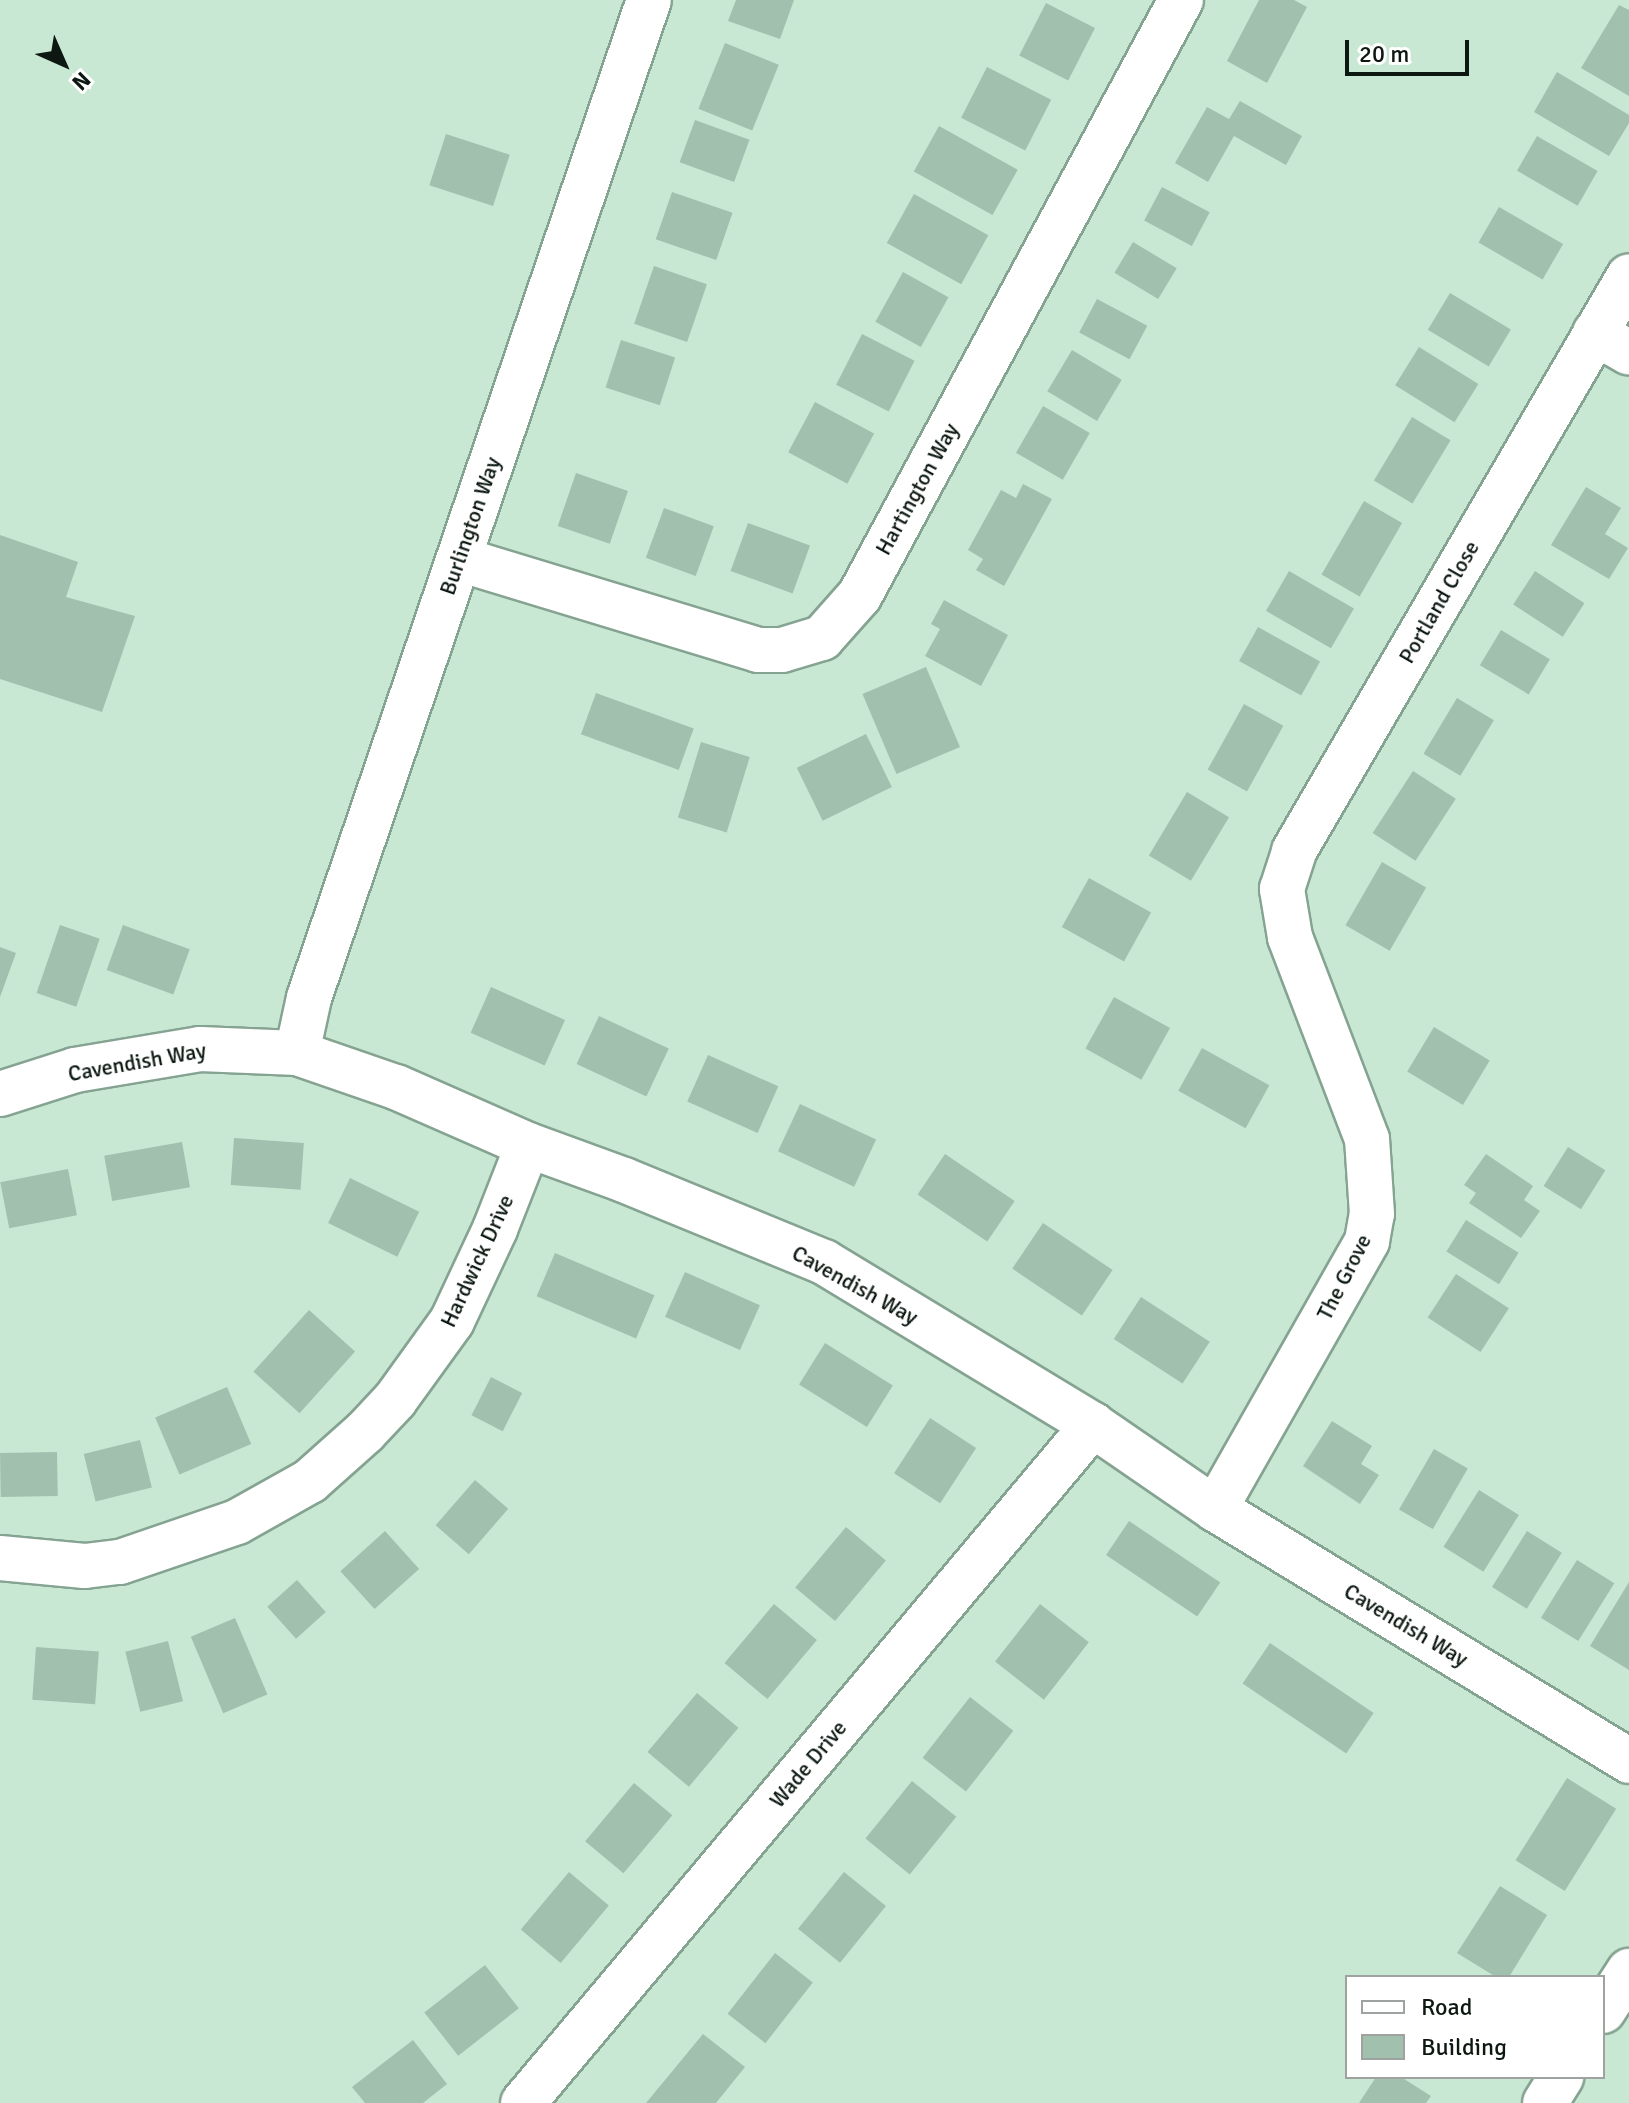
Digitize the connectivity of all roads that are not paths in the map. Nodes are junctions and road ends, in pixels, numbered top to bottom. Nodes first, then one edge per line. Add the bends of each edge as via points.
1 (649, 0) edge
2 (1181, 0) edge
3 (1629, 276) edge
4 (1612, 343) edge
5 (459, 559) junction
6 (1290, 937) joint
7 (297, 1053) junction
8 (0, 1094) edge
9 (528, 1145) junction
10 (1093, 1425) junction
11 (1215, 1509) junction
12 (0, 1558) edge
13 (1629, 1761) edge
14 (1629, 1971) edge
15 (1605, 2008) edge
16 (1560, 2079) edge
17 (523, 2103) edge
18 (1545, 2103) edge

1 - 5 street, Burlington Way
2 - 5 street, Hartington Way via 860,595 822,638 782,650 758,650
3 - 4 street, Portland Close
4 - 6 street, Portland Close via 1294,851 1282,889
5 - 7 street, Burlington Way via 309,998
6 - 11 street, The Grove via 1367,1139 1372,1214 1367,1241
7 - 8 street, Cavendish Way via 200,1049 144,1056 75,1070
7 - 9 street, Cavendish Way via 377,1079
9 - 10 street, Cavendish Way via 824,1262
9 - 12 street, Hardwick Drive via 452,1321 395,1400 310,1481 237,1522 120,1562 85,1566
10 - 11 street, Cavendish Way
10 - 17 street, Wade Drive
11 - 13 street, Cavendish Way
14 - 15 street
16 - 18 street

